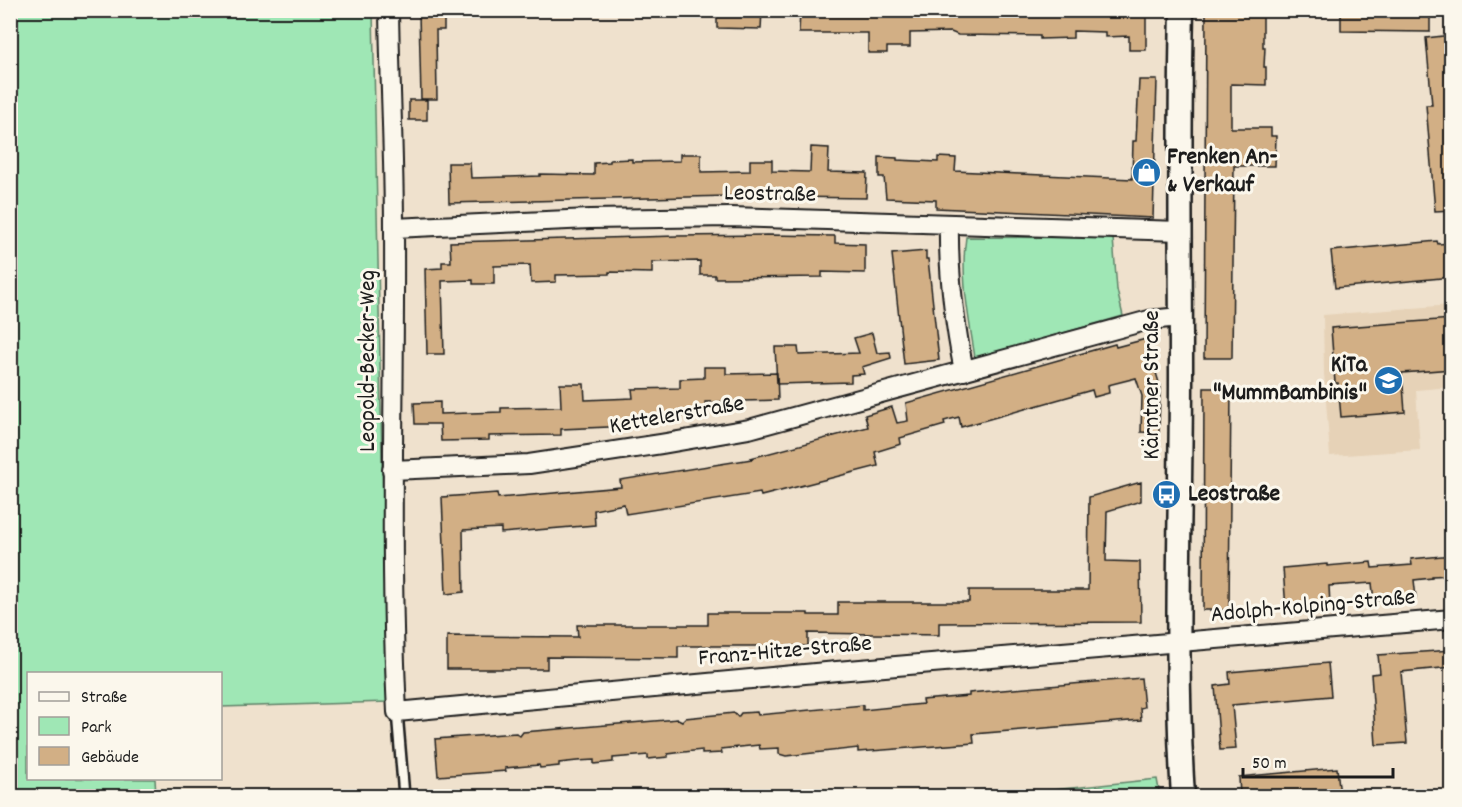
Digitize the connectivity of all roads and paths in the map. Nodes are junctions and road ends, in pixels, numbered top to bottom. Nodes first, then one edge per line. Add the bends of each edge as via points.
1 (388, 10) edge
2 (1182, 10) edge
3 (949, 224) junction
4 (394, 228) junction
5 (1181, 231) junction
6 (1180, 317) junction
7 (964, 371) junction
8 (392, 470) junction
9 (1452, 619) edge
10 (1178, 642) junction
11 (397, 712) junction
12 (404, 796) edge
13 (1183, 796) edge

1 - 4 street, Leopold-Becker-Weg
2 - 5 street, Kärntner Straße
3 - 4 street, Leostraße via 731,217
3 - 5 street, Leostraße
3 - 7 street via 951,290
4 - 8 street, Leopold-Becker-Weg
5 - 6 street, Kärntner Straße
6 - 7 street, Kettelerstraße via 1149,320
6 - 10 street, Kärntner Straße
7 - 8 street, Kettelerstraße via 738,431 529,464
8 - 11 street, Leopold-Becker-Weg
9 - 10 street, Adolph-Kolping-Straße
10 - 11 street, Franz-Hitze-Straße
10 - 13 street, Kärntner Straße
11 - 12 lane

